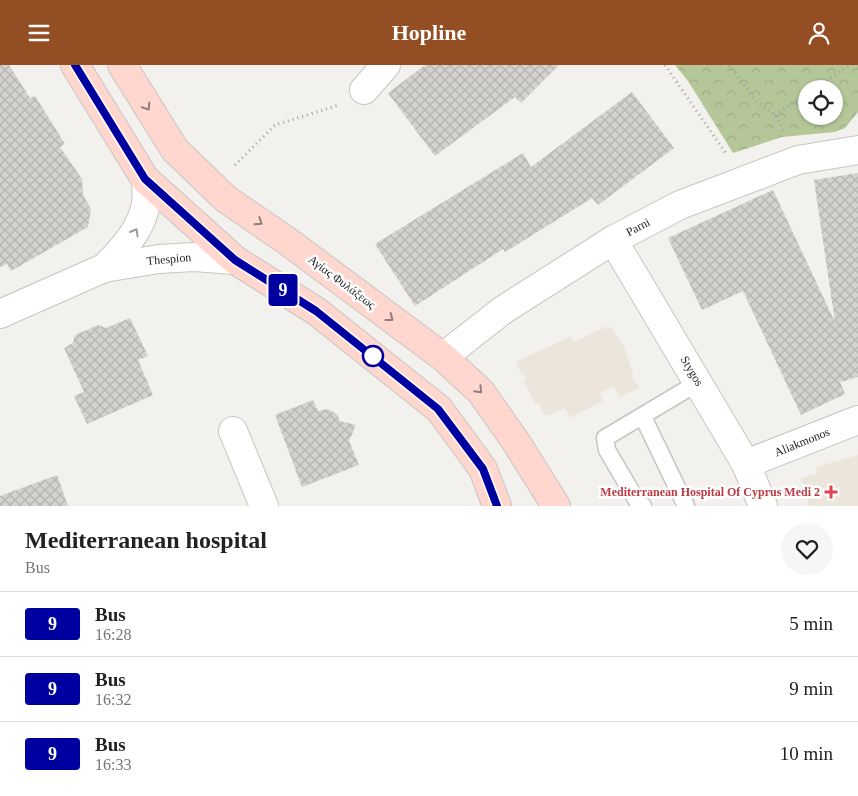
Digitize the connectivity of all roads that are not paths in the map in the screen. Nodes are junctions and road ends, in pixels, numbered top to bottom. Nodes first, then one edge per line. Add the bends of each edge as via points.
1 (75, 65) edge
2 (122, 65) edge
3 (386, 65) edge
4 (364, 90) road end
5 (858, 150) edge
6 (145, 179) junction
7 (613, 240) junction
8 (235, 260) junction
9 (104, 269) junction
10 (0, 313) edge
11 (443, 357) junction
12 (699, 382) junction
13 (643, 417) junction
14 (858, 420) edge
15 (233, 431) dead end
16 (746, 464) junction
17 (264, 506) edge
18 (497, 506) edge
19 (556, 506) edge
20 (643, 506) edge
21 (686, 506) edge
22 (763, 506) edge

1 - 6 main road
2 -> 11 main road, Αγίας Φυλάξεως via 175,150 226,199
3 - 4 street
5 - 7 street, Parni via 798,160 740,180 680,205
6 - 8 main road
9 -> 6 street, Thespion via 127,247 141,223 149,193
7 - 11 street, Parni via 503,310
7 - 12 street, Stygos
8 - 9 street, Thespion via 168,258
8 - 18 main road via 316,311 438,409 483,469
9 - 10 street, Thespion
11 -> 19 main road, Αγίας Φυλάξεως via 482,392
12 - 13 lane
12 - 16 street, Stygos
13 - 20 lane via 605,438 606,450
13 - 21 lane
14 - 16 street, Aliakmonos
15 - 17 street
16 - 22 street, Stygos

